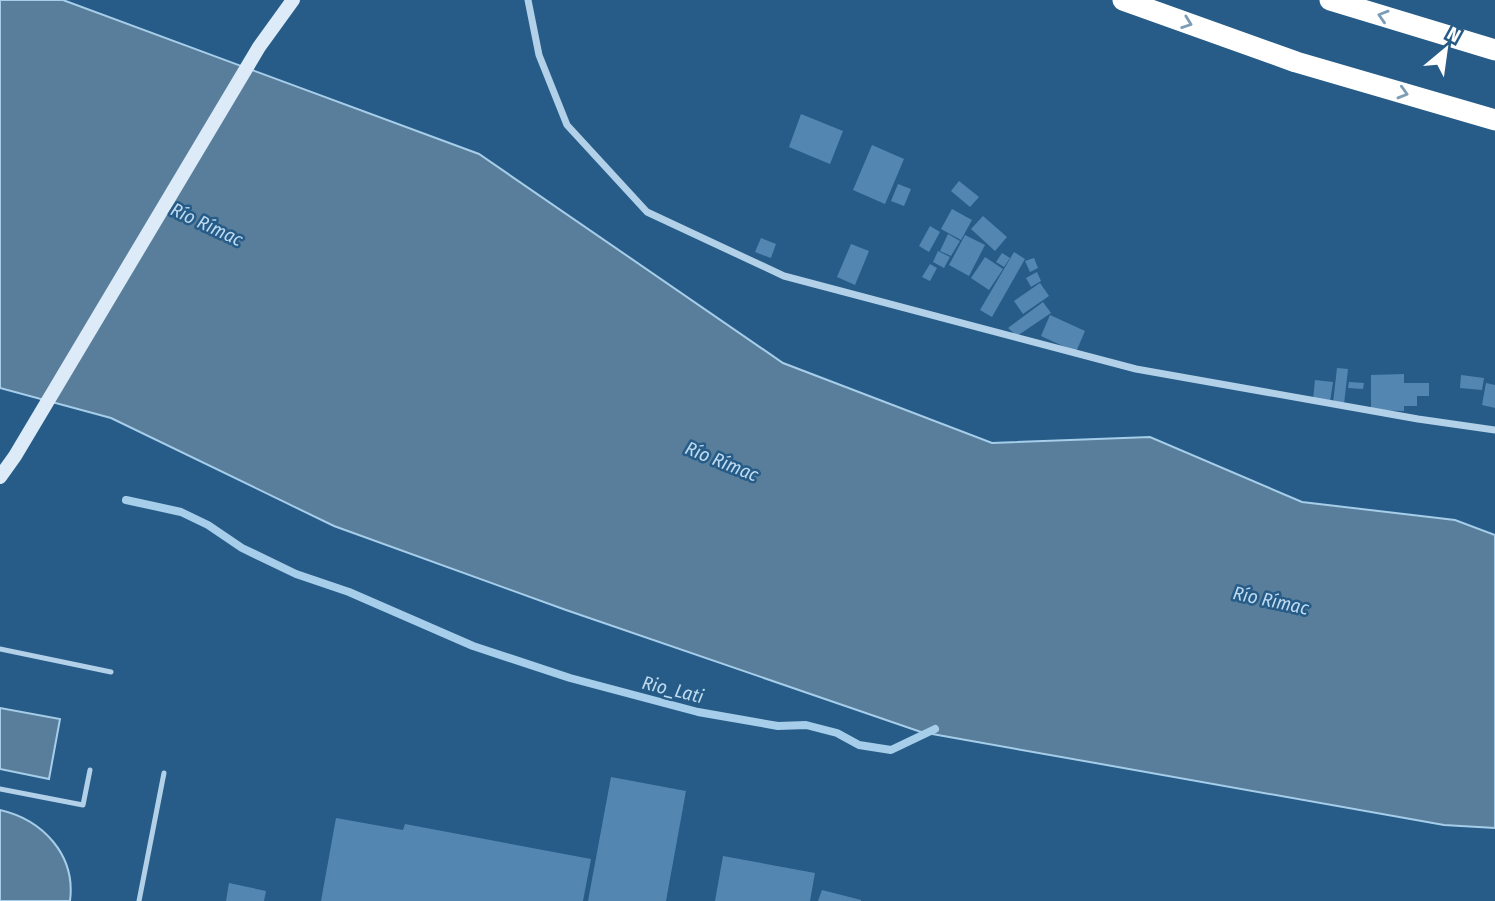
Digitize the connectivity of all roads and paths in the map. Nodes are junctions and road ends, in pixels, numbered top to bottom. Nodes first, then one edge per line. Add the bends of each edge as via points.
1 (293, 0) edge
2 (528, 0) edge
3 (1123, 0) edge
4 (1330, 0) edge
5 (1495, 50) edge
6 (1495, 120) edge
7 (1495, 430) edge
8 (0, 477) edge
9 (0, 649) edge
10 (111, 672) dead end
11 (90, 770) dead end
12 (164, 773) dead end
13 (0, 789) edge
14 (139, 901) edge

1 - 8 street via 259,47
2 - 7 street via 539,55 567,125 646,212 783,276 1136,369
3 -> 6 highway via 1296,62
5 -> 4 highway
9 - 10 lane
11 - 13 lane via 82,805
12 - 14 lane

